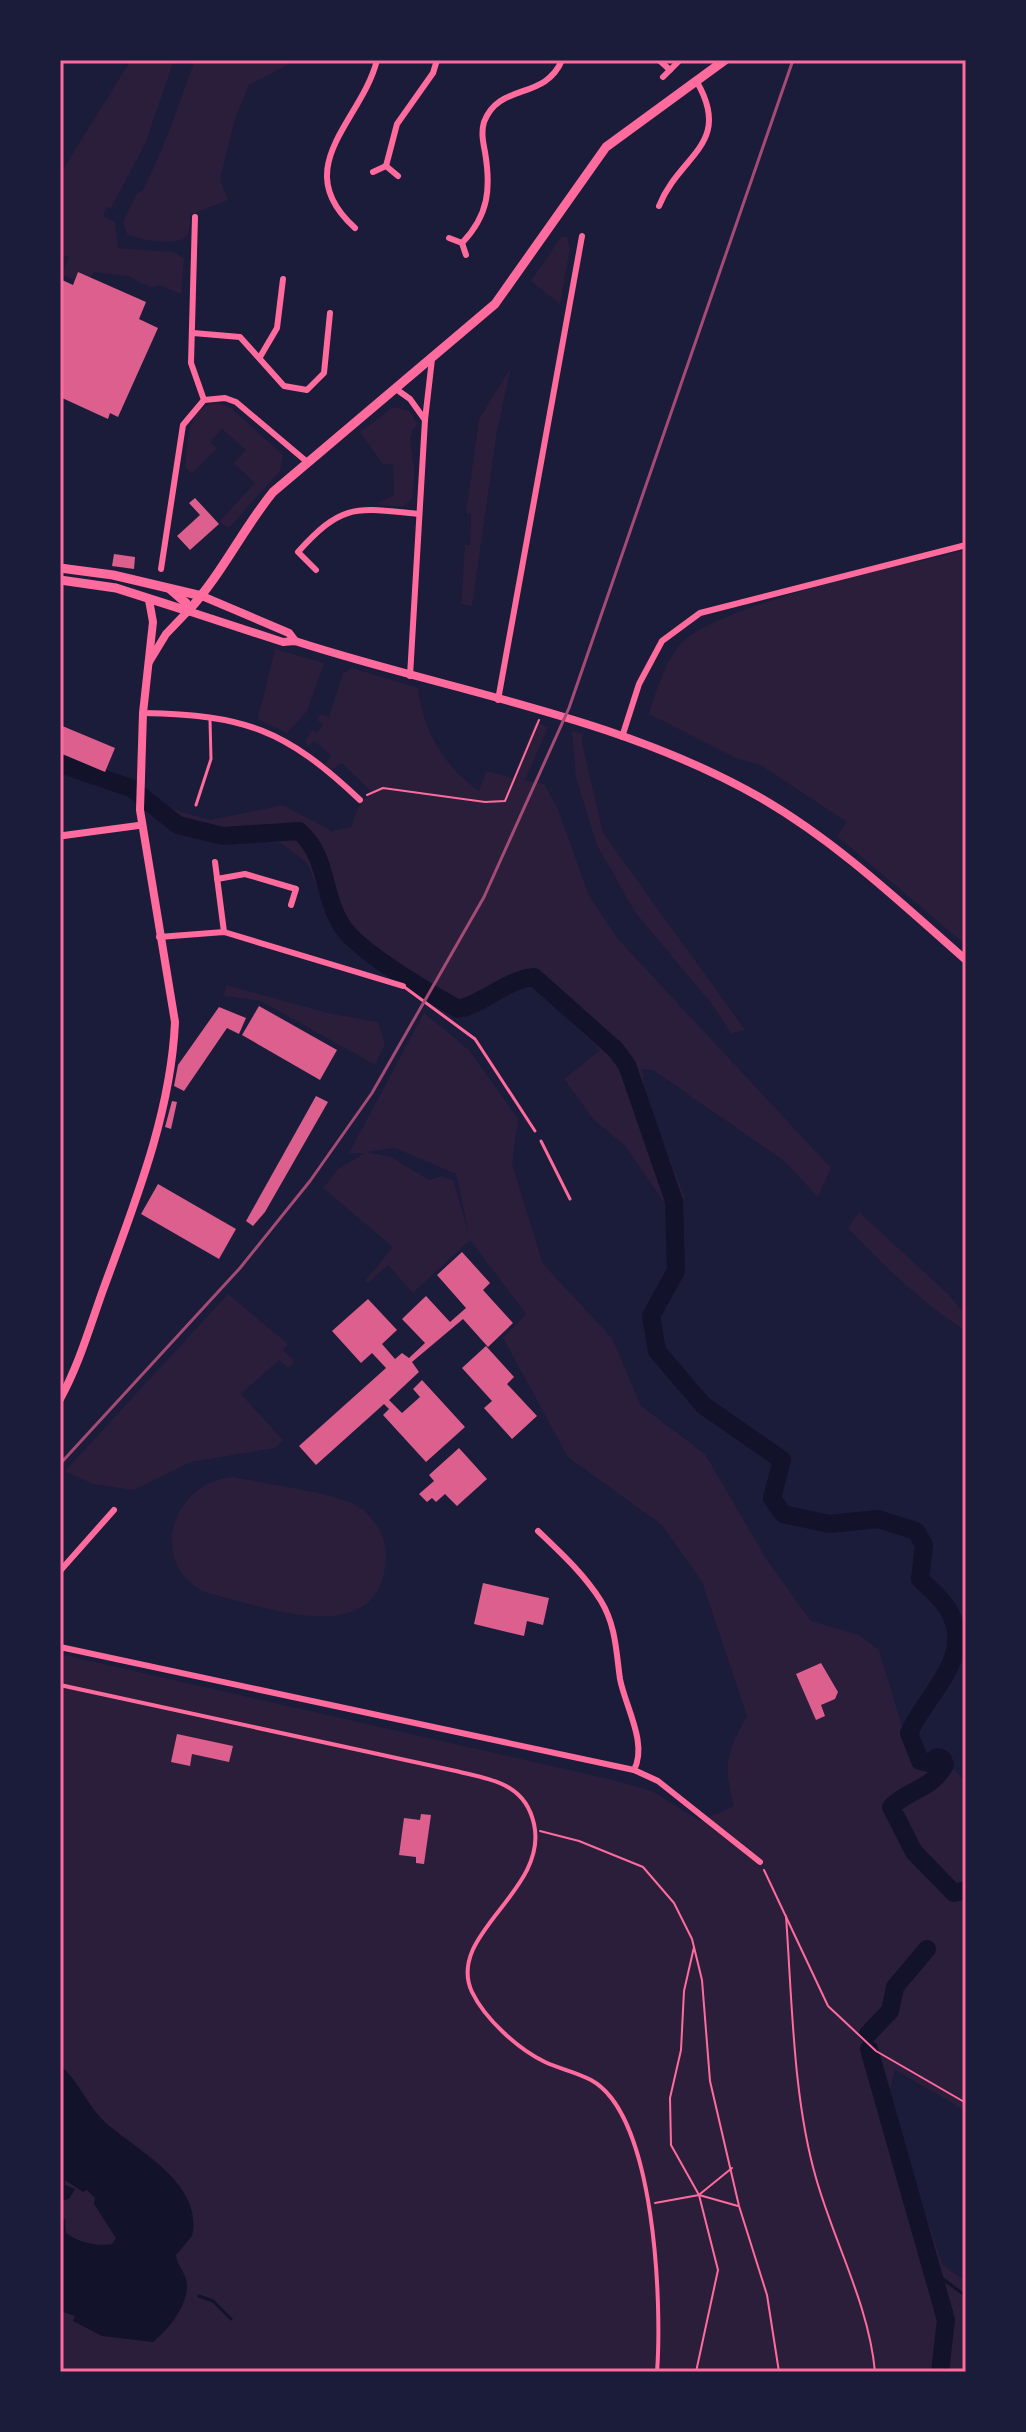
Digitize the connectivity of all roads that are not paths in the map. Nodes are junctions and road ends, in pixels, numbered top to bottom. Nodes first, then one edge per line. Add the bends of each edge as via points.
1 (377, 60) edge
2 (437, 60) edge
3 (562, 60) edge
4 (659, 60) edge
5 (680, 60) edge
6 (725, 60) edge
7 (670, 70) junction
8 (663, 77) dead end
9 (697, 82) junction
10 (386, 166) junction
11 (373, 172) dead end
12 (398, 176) dead end
13 (659, 206) dead end
14 (195, 217) dead end
15 (355, 228) dead end
16 (582, 236) dead end
17 (449, 238) dead end
18 (462, 243) junction
19 (466, 255) dead end
20 (283, 279) dead end
21 (330, 313) dead end
22 (193, 333) junction
23 (260, 357) junction
24 (432, 359) junction
25 (396, 389) junction
26 (204, 400) junction
27 (425, 420) junction
28 (306, 461) junction
29 (419, 514) junction
30 (966, 545) edge
31 (60, 568) edge
32 (161, 569) dead end
33 (316, 570) dead end
34 (60, 580) edge
35 (166, 586) junction
36 (202, 596) junction
37 (149, 600) junction
38 (188, 611) junction
39 (215, 617) junction
40 (295, 641) junction
41 (149, 662) junction
42 (410, 676) junction
43 (498, 700) junction
44 (143, 713) junction
45 (210, 716) junction
46 (622, 737) junction
47 (360, 800) road end
48 (196, 805) dead end
49 (142, 825) junction
50 (60, 836) edge
51 (215, 862) dead end
52 (217, 879) junction
53 (291, 905) dead end
54 (224, 932) junction
55 (159, 937) junction
56 (966, 960) edge
57 (403, 986) joint
58 (535, 1131) dead end
59 (541, 1141) dead end
60 (570, 1199) dead end
61 (60, 1379) edge
62 (67, 1387) junction
63 (60, 1399) edge
64 (114, 1510) dead end
65 (538, 1531) dead end
66 (60, 1571) edge
67 (60, 1647) edge
68 (60, 1685) edge
69 (634, 1770) junction
70 (760, 1862) road end
71 (657, 2372) edge

1 - 15 street via 371,83 336,136 328,161 329,183 341,215
2 - 10 street via 397,124
3 - 18 street via 545,84 498,102 486,118 482,138 490,185 487,203
4 - 7 street
5 - 7 street
6 - 9 main road
7 - 8 street
9 - 13 street via 711,115 706,139 670,183
9 - 24 main road via 606,147 495,304
10 - 11 street
10 - 12 street
14 - 22 street
16 - 43 street
17 - 18 street
18 - 19 street
20 - 23 street via 277,328
21 - 23 street via 324,373 316,384 298,391 284,386
22 - 23 street via 240,337
22 - 26 street via 191,363
24 - 25 main road
24 - 27 street
25 - 27 street
25 - 28 main road
26 - 28 street via 236,402
26 - 32 street via 183,425
27 - 29 street
28 - 36 main road via 261,507
29 - 33 street via 344,511 298,552
29 - 42 street
30 - 46 street via 700,613 662,641 639,684
31 - 35 main road
34 - 37 main road via 116,588
35 - 36 main road
35 - 38 main road
36 - 38 main road
36 - 39 main road
36 - 40 main road via 289,633
37 - 38 main road
37 - 41 main road
38 - 39 main road
38 - 41 main road
39 - 40 main road via 283,642
40 - 42 main road
41 - 44 main road
42 - 43 main road
43 - 46 main road
44 - 45 street
44 - 49 main road
45 - 47 street via 270,731
45 - 48 lane via 211,759
46 - 56 main road via 761,798 844,853
49 - 50 street
49 - 55 main road
51 - 52 street
52 - 53 street via 245,874 296,889
52 - 54 street
54 - 55 street
54 - 57 street
55 - 62 main road via 175,1022 165,1093 132,1207
57 - 58 lane via 475,1039
59 - 60 lane
61 - 62 street
62 - 63 main road
64 - 66 street
65 - 69 street via 584,1578 614,1628 639,1760
67 - 69 street
68 - 71 street via 499,1781 519,1792 535,1829 535,1849 527,1873 476,1942 468,1979 502,2030 542,2061 593,2081 616,2105 650,2204 660,2331
69 - 70 street via 658,1781

